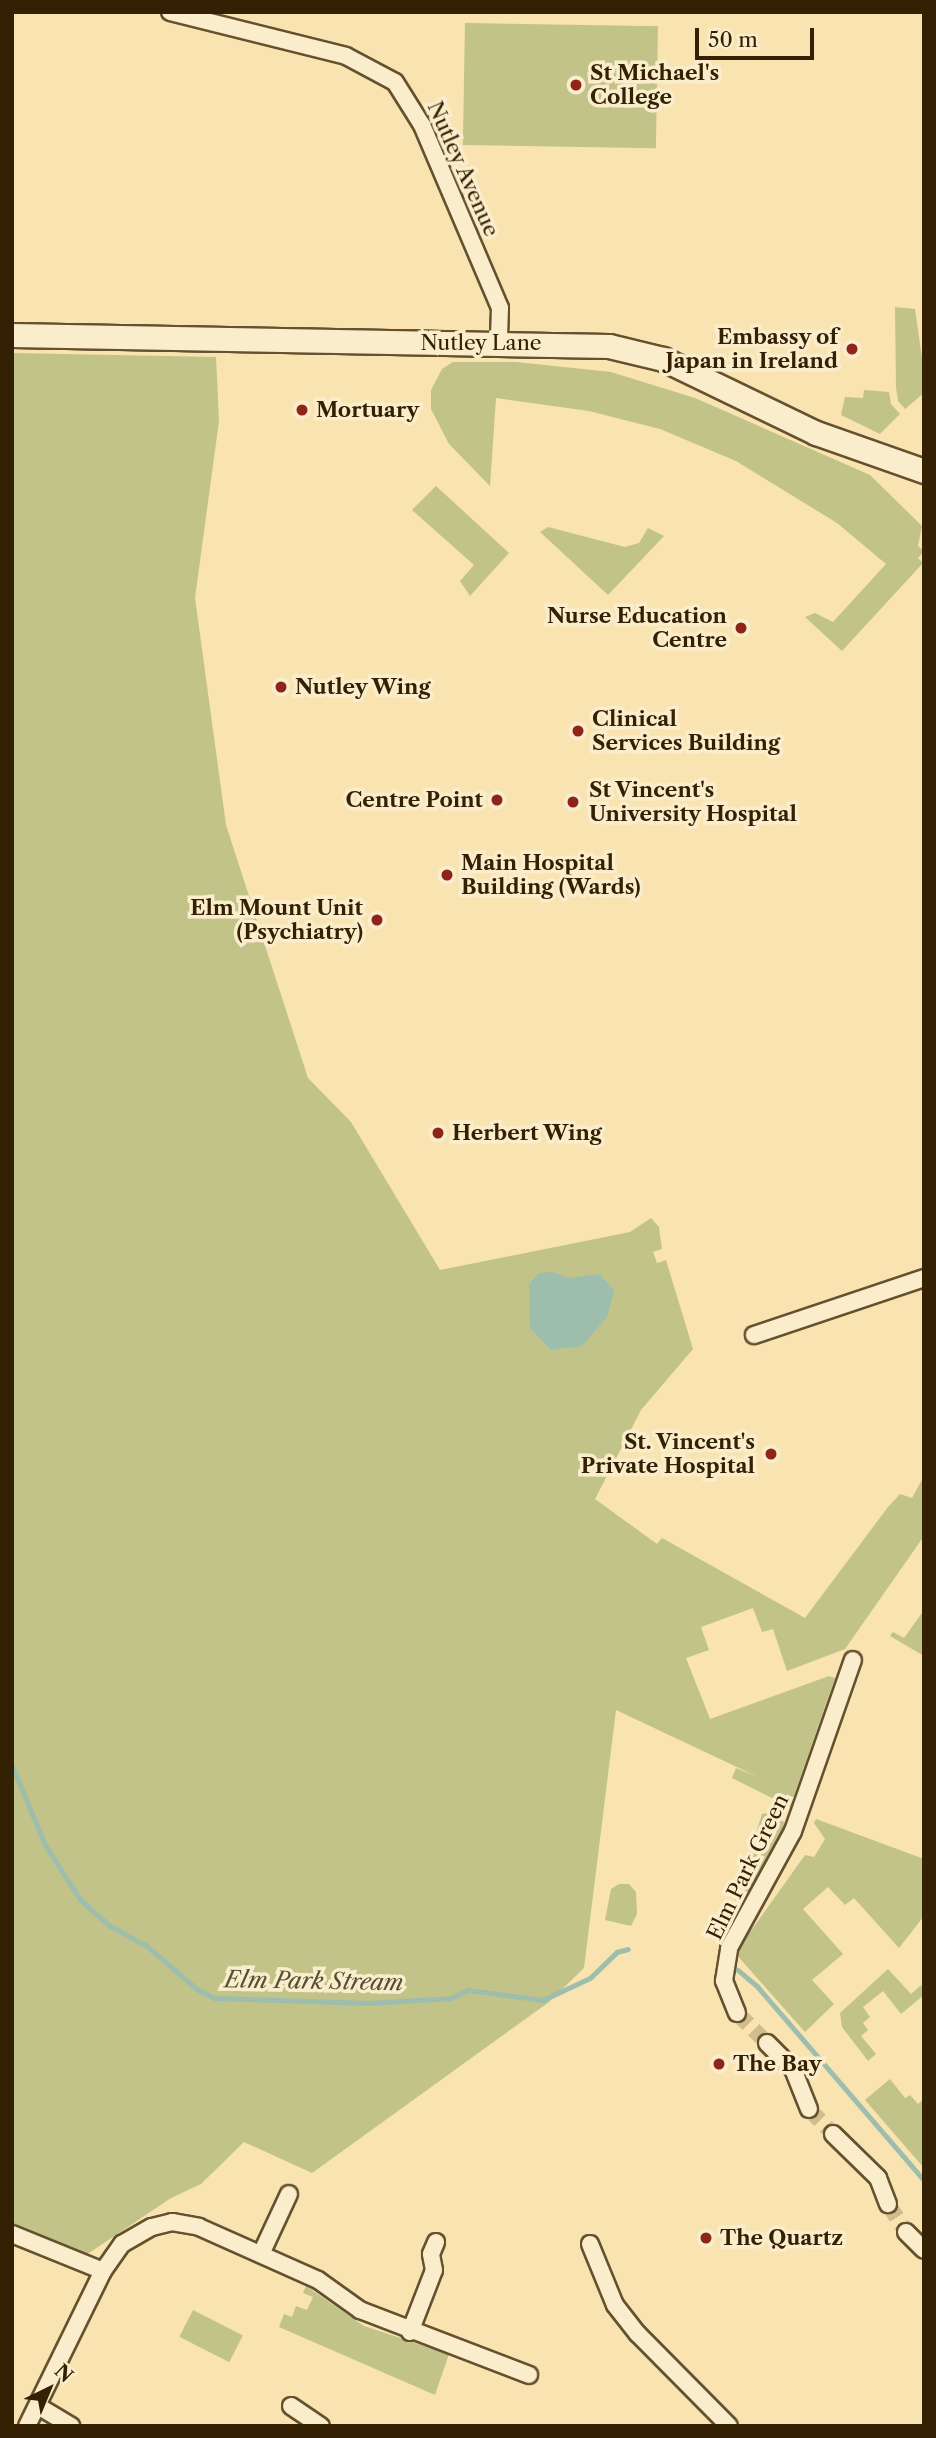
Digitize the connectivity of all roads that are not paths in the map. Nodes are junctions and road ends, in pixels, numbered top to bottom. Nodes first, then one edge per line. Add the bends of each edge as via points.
1 (170, 12) edge
2 (12, 335) edge
3 (499, 343) junction
4 (924, 471) edge
5 (924, 1278) edge
6 (754, 1335) dead end
7 (853, 1660) dead end
8 (737, 2013) tunnel mouth
9 (767, 2043) tunnel mouth
10 (809, 2109) tunnel mouth
11 (833, 2134) tunnel mouth
12 (289, 2194) dead end
13 (888, 2204) tunnel mouth
14 (906, 2232) tunnel mouth
15 (12, 2234) edge
16 (436, 2242) dead end
17 (590, 2244) dead end
18 (924, 2250) edge
19 (261, 2254) junction
20 (103, 2271) junction
21 (410, 2332) junction
22 (528, 2375) dead end
23 (38, 2406) junction
24 (291, 2406) dead end
25 (27, 2426) edge
26 (71, 2426) edge
27 (321, 2426) edge
28 (729, 2426) edge

1 - 3 street, Nutley Avenue via 346,57 396,82 422,125 500,308
2 - 3 street, Nutley Lane
3 - 4 street, Nutley Lane via 580,344 651,355 816,433
5 - 6 street
7 - 8 street, Elm Park Green via 793,1831 729,1948 724,1981
9 - 10 street via 793,2069
11 - 13 street via 878,2178
12 - 19 street
14 - 18 street
15 - 20 street
16 - 21 street via 431,2254 433,2270
17 - 28 street via 615,2305
19 - 20 street via 199,2227 172,2222 136,2234 122,2244
19 - 21 street via 318,2280 360,2311
20 - 23 street
21 - 22 street via 511,2361
23 - 25 street
23 - 26 street
24 - 27 street

